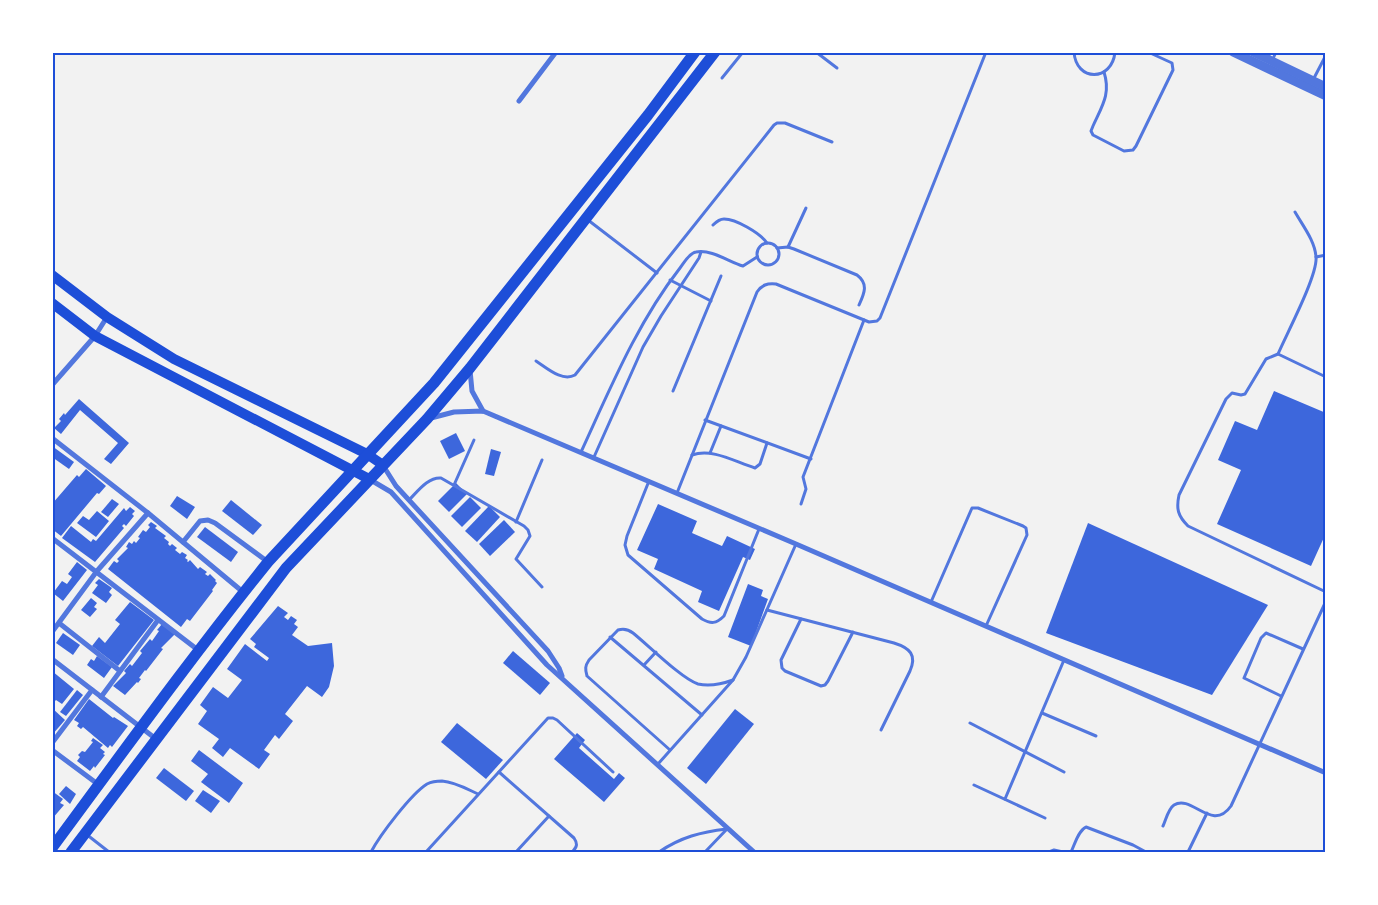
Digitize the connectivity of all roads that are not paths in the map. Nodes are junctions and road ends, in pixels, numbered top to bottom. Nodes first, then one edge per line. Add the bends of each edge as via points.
1 (556, 52) edge
2 (695, 52) edge
3 (714, 52) edge
4 (743, 52) edge
5 (816, 52) edge
6 (986, 52) edge
7 (1074, 52) edge
8 (1148, 52) edge
9 (1233, 52) edge
10 (1253, 52) edge
11 (1276, 52) edge
12 (1115, 53) edge
13 (1326, 54) edge
14 (1272, 62) junction
15 (837, 68) dead end
16 (1104, 72) junction
17 (722, 78) dead end
18 (1312, 81) junction
19 (1326, 87) edge
20 (1326, 96) edge
21 (519, 101) dead end
22 (832, 142) dead end
23 (573, 208) junction
24 (806, 208) dead end
25 (1295, 212) dead end
26 (586, 218) junction
27 (713, 225) dead end
28 (767, 243) junction
29 (788, 247) junction
30 (777, 248) junction
31 (701, 252) junction
32 (1326, 255) edge
33 (757, 257) junction
34 (1316, 257) junction
35 (657, 273) junction
36 (52, 275) edge
37 (721, 276) dead end
38 (670, 280) junction
39 (681, 286) junction
40 (711, 301) junction
41 (52, 303) edge
42 (859, 305) dead end
43 (107, 317) junction
44 (864, 320) junction
45 (95, 336) junction
46 (1278, 354) junction
47 (536, 362) dead end
48 (470, 368) junction
49 (1326, 377) edge
50 (434, 383) junction
51 (52, 385) edge
52 (674, 391) dead end
53 (448, 395) junction
54 (483, 411) junction
55 (427, 419) junction
56 (705, 420) junction
57 (721, 426) junction
58 (52, 438) edge
59 (474, 440) dead end
60 (768, 443) junction
61 (581, 452) junction
62 (710, 453) junction
63 (367, 454) junction
64 (692, 456) junction
65 (594, 457) junction
66 (811, 459) junction
67 (542, 460) dead end
68 (383, 465) junction
69 (352, 470) junction
70 (369, 479) junction
71 (649, 481) junction
72 (454, 485) junction
73 (678, 493) junction
74 (408, 500) junction
75 (801, 504) dead end
76 (148, 513) junction
77 (516, 522) junction
78 (759, 528) junction
79 (52, 538) edge
80 (183, 542) junction
81 (796, 544) junction
82 (268, 562) junction
83 (97, 571) junction
84 (542, 586) dead end
85 (243, 592) junction
86 (1326, 592) edge
87 (1326, 601) edge
88 (930, 602) junction
89 (767, 610) junction
90 (802, 619) junction
91 (158, 620) junction
92 (59, 623) junction
93 (986, 626) junction
94 (52, 632) edge
95 (853, 632) junction
96 (610, 637) junction
97 (1303, 649) junction
98 (198, 650) junction
99 (656, 652) junction
100 (52, 659) edge
101 (1064, 660) junction
102 (644, 666) junction
103 (120, 671) junction
104 (562, 677) junction
105 (733, 680) junction
106 (92, 690) junction
107 (101, 696) junction
108 (1281, 696) junction
109 (1042, 713) junction
110 (702, 715) junction
111 (970, 723) dead end
112 (142, 728) junction
113 (882, 730) dead end
114 (1096, 736) dead end
115 (156, 739) junction
116 (52, 743) edge
117 (1259, 744) junction
118 (52, 750) edge
119 (670, 750) junction
120 (1025, 752) junction
121 (657, 765) junction
122 (499, 772) junction
123 (613, 772) dead end
124 (1064, 772) dead end
125 (1326, 773) edge
126 (974, 785) dead end
127 (100, 786) junction
128 (478, 794) junction
129 (1005, 799) junction
130 (1207, 813) junction
131 (549, 816) junction
132 (1044, 818) dead end
133 (1163, 826) dead end
134 (728, 829) junction
135 (86, 834) junction
136 (54, 842) edge
137 (72, 852) edge
138 (109, 852) edge
139 (371, 852) edge
140 (426, 852) edge
141 (516, 852) edge
142 (572, 852) edge
143 (660, 852) edge
144 (705, 852) edge
145 (754, 852) edge
146 (1049, 852) edge
147 (1063, 852) edge
148 (1071, 852) edge
149 (1146, 852) edge
150 (1188, 852) edge

1 - 21 street
2 - 23 main road
3 - 26 main road
4 - 17 lane
5 - 15 lane
6 - 44 lane via 880,318 873,322
7 - 16 lane via 1077,66 1083,71 1090,74
8 - 16 lane via 1172,63 1173,70 1136,146 1128,151 1092,135 1091,130 1108,92
9 - 20 street
10 - 14 street
11 - 14 lane
12 - 16 lane via 1110,67
13 - 18 lane
14 - 18 street
18 - 19 street
22 - 35 lane via 778,122
23 - 26 main road
23 - 50 main road
24 - 29 lane
25 - 34 lane via 1314,246
26 - 35 lane
26 - 48 main road
27 - 28 lane via 719,220 727,220 756,232
28 - 30 lane
28 - 33 lane via 759,248
29 - 30 lane
29 - 42 lane via 862,278 865,288
30 - 33 lane via 779,257 773,264 763,264
31 - 33 lane via 743,266
31 - 38 lane via 689,257
31 - 39 lane
32 - 34 lane
34 - 46 lane via 1314,274
35 - 47 lane via 575,375 567,378
36 - 43 main road
37 - 40 lane
38 - 39 lane
38 - 61 lane via 616,375
39 - 40 lane
39 - 65 lane via 643,348
40 - 52 lane
41 - 45 main road
43 - 45 street
43 - 63 main road via 174,359
44 - 56 lane via 776,284 760,288
44 - 66 lane
45 - 51 street
45 - 69 main road
46 - 49 lane
46 - 86 lane via 1266,359 1245,394 1228,395 1176,506 1180,518 1188,526
48 - 53 main road
48 - 54 street via 472,391
50 - 53 main road
50 - 63 main road
53 - 55 main road
54 - 55 street via 454,412
54 - 61 street
55 - 68 main road
56 - 57 lane
56 - 64 lane
57 - 60 lane
57 - 62 lane
58 - 76 street
59 - 72 lane
60 - 62 lane via 760,464 755,468
60 - 66 lane
61 - 65 street
62 - 64 lane
63 - 68 main road
63 - 69 main road
64 - 73 lane
65 - 71 street
66 - 75 lane via 802,479 806,489
67 - 77 lane
68 - 70 main road
68 - 74 street
69 - 70 main road
69 - 82 main road
70 - 104 street via 391,492 547,665
70 - 115 main road via 286,568
71 - 73 street
71 - 78 lane via 627,536 628,555 709,623 718,622 724,616
72 - 74 lane via 435,477
72 - 77 lane
73 - 78 street
74 - 104 street via 548,651
76 - 80 street
76 - 83 street
77 - 84 lane via 528,530 530,536 517,561
78 - 81 street
79 - 83 street
80 - 82 street via 200,521 208,520
80 - 85 street
81 - 88 street
81 - 89 lane
82 - 85 main road
83 - 91 street
83 - 92 street
85 - 98 main road
87 - 97 lane
88 - 93 street
88 - 93 lane via 972,508 1023,526 1027,535
89 - 90 lane
89 - 105 lane
90 - 95 lane
90 - 95 lane via 781,664 785,671 821,686 828,681
91 - 98 street
91 - 103 street
92 - 94 street
92 - 103 street
93 - 101 street
95 - 113 lane via 904,646 911,652 914,662
96 - 99 lane via 618,630 629,629
96 - 102 lane
96 - 119 lane via 586,665 587,676
97 - 108 lane
97 - 108 lane via 1266,633 1261,638 1244,678
98 - 112 main road
99 - 102 lane
99 - 105 lane via 698,684 716,685
100 - 106 street
101 - 109 lane
101 - 117 street
102 - 110 lane
103 - 107 street
104 - 121 street
105 - 110 lane
106 - 107 street
106 - 116 street
107 - 112 street
108 - 117 lane
109 - 114 lane
109 - 120 lane
110 - 119 lane
111 - 120 lane
112 - 115 street
112 - 127 main road
115 - 135 main road
117 - 125 street
117 - 130 lane via 1232,806 1221,815
118 - 127 street
119 - 121 lane
120 - 124 lane
120 - 129 lane
121 - 134 street
122 - 123 lane via 548,718 557,720
122 - 128 lane
122 - 131 lane
126 - 129 lane
127 - 136 main road
128 - 139 lane via 453,783 430,783 420,789 383,832
128 - 140 lane
129 - 132 lane
130 - 133 lane via 1181,803 1170,811
130 - 150 lane
131 - 141 lane
131 - 142 lane via 574,838 577,843
134 - 143 lane via 692,834
134 - 144 lane
134 - 145 street
135 - 137 main road
135 - 138 lane
146 - 147 lane
148 - 149 lane via 1080,832 1086,827

